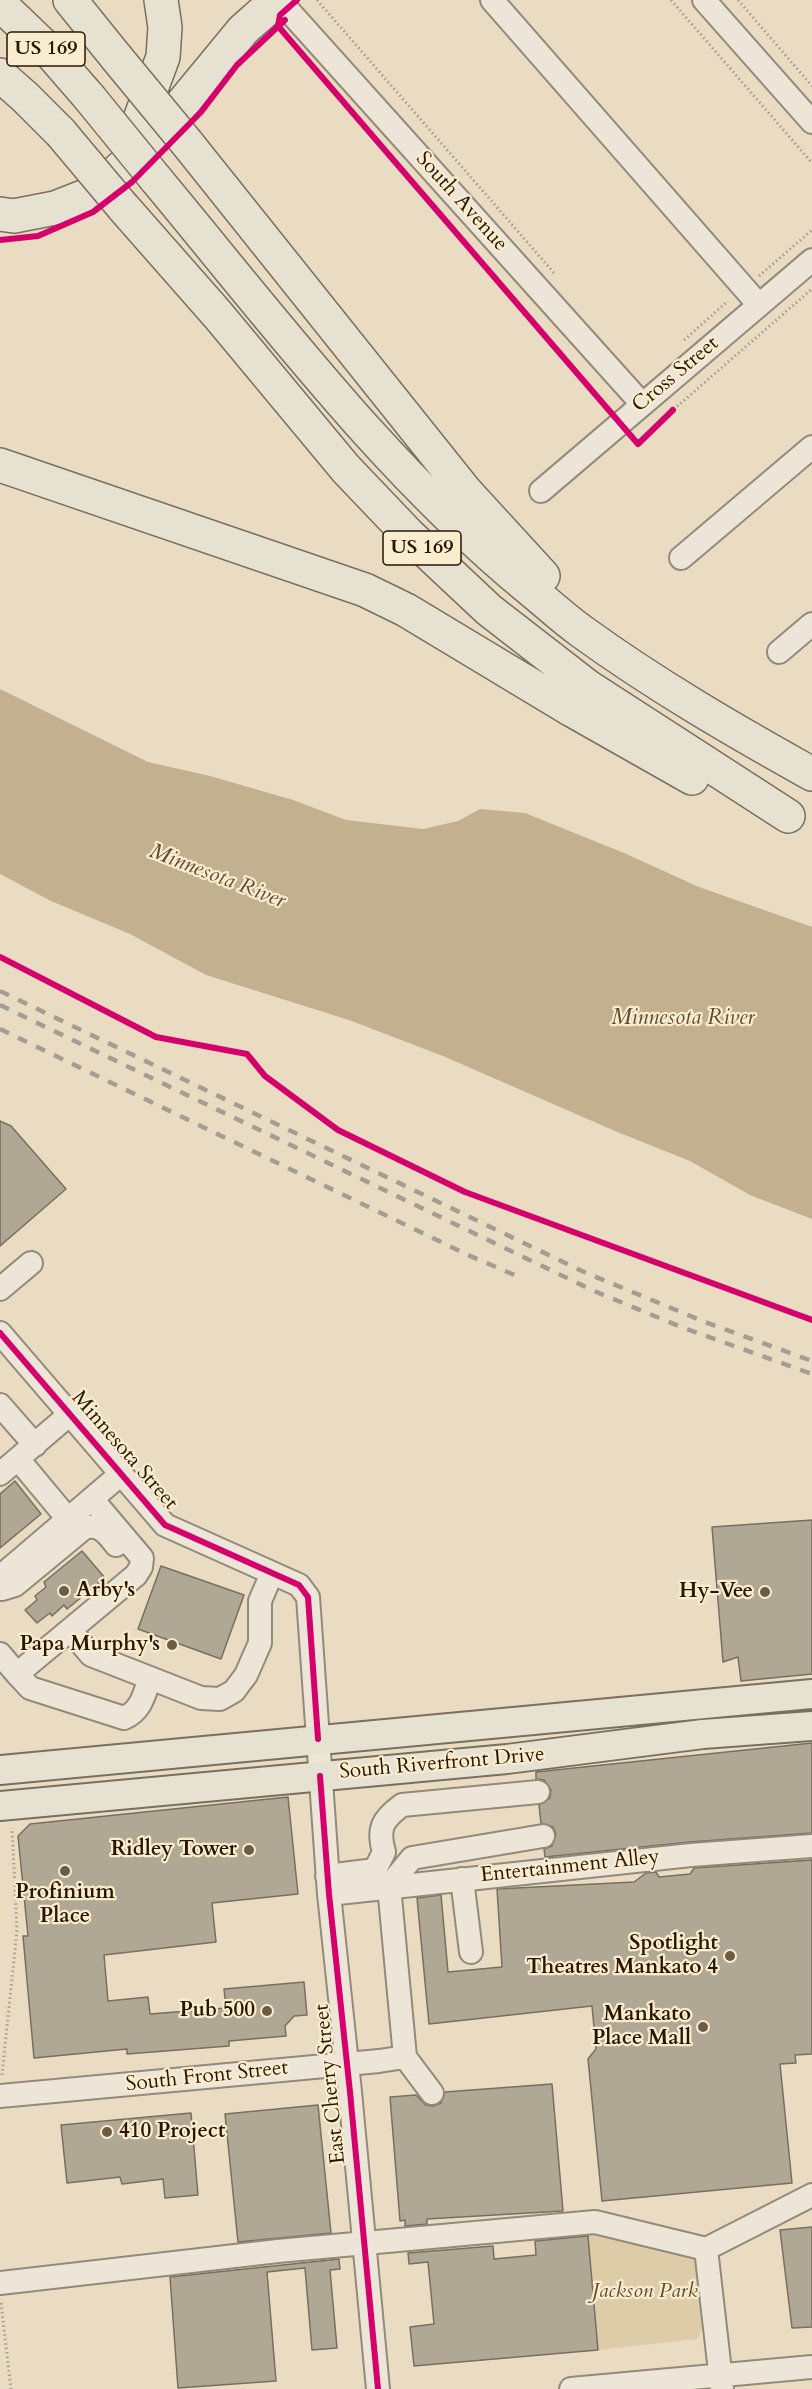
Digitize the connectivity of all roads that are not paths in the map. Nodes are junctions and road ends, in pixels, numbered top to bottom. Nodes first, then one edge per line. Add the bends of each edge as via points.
1 (70, 0) edge
2 (161, 0) edge
3 (278, 0) edge
4 (492, 0) edge
5 (704, 0) edge
6 (0, 4) edge
7 (0, 75) edge
8 (812, 122) edge
9 (0, 205) edge
10 (0, 214) edge
11 (812, 260) edge
12 (752, 296) junction
13 (649, 398) junction
14 (812, 447) edge
15 (0, 465) edge
16 (541, 491) dead end
17 (681, 558) dead end
18 (812, 624) edge
19 (778, 652) dead end
20 (682, 698) junction
21 (812, 774) edge
22 (800, 821) edge
23 (31, 1263) dead end
24 (0, 1289) edge
25 (0, 1333) edge
26 (0, 1405) edge
27 (70, 1414) junction
28 (26, 1452) junction
29 (0, 1474) edge
30 (121, 1474) junction
31 (92, 1499) junction
32 (68, 1519) junction
33 (138, 1572) junction
34 (272, 1573) junction
35 (0, 1577) edge
36 (0, 1587) edge
37 (70, 1630) junction
38 (0, 1654) edge
39 (17, 1674) junction
40 (150, 1678) junction
41 (812, 1694) edge
42 (812, 1726) edge
43 (318, 1739) junction
44 (0, 1770) edge
45 (320, 1776) junction
46 (538, 1792) dead end
47 (6, 1806) edge
48 (543, 1836) dead end
49 (812, 1846) edge
50 (384, 1852) junction
51 (412, 1858) junction
52 (462, 1879) junction
53 (328, 1885) junction
54 (389, 1886) junction
55 (471, 1952) dead end
56 (405, 2057) junction
57 (346, 2064) junction
58 (432, 2094) dead end
59 (1, 2096) edge
60 (812, 2194) edge
61 (363, 2245) junction
62 (706, 2248) junction
63 (1, 2293) edge
64 (812, 2367) edge
65 (722, 2382) edge
66 (378, 2389) edge
67 (571, 2389) edge

1 - 20 highway, bridge via 466,492 568,601
2 - 9 highway via 165,27 163,57 142,118 120,144 80,179 51,193
3 - 10 highway via 243,30 154,138 93,193 55,208 14,216
3 - 13 street, South Avenue
4 - 12 street
5 - 8 street
6 - 20 highway, US 169, bridge via 49,51 343,404 454,522 580,630
7 - 22 highway, US 169, bridge via 61,133 346,469 489,610 587,686
11 - 12 street, Cross Street
12 - 13 street, Cross Street
13 - 16 street, Cross Street
14 - 17 street
15 - 22 highway via 365,590 406,610 717,793
18 - 19 street
20 - 21 highway, US 169
23 - 24 street
25 - 27 street, Minnesota Street
26 - 28 street
27 - 28 street
27 - 30 street, Minnesota Street
28 - 29 street
28 - 32 street
30 - 31 street
30 - 34 street, Minnesota Street via 165,1525
31 - 32 street
31 - 33 street via 142,1558
32 - 35 street
33 - 36 street via 108,1534 92,1525 75,1534 15,1585
33 - 37 street
34 - 40 street via 260,1601 260,1643 234,1691 220,1700 201,1698
34 - 43 street, Minnesota Street via 299,1585 308,1597
37 - 39 street
37 - 40 street via 91,1655
38 - 39 street
39 - 40 street via 30,1688 124,1718 139,1709
41 - 43 main road, South Riverfront Drive
42 - 45 main road, South Riverfront Drive via 703,1734 507,1759
43 - 44 main road, South Riverfront Drive
43 - 45 street, Minnesota Street
45 - 47 main road, South Riverfront Drive
45 - 53 street, East Cherry Street
46 - 50 street via 402,1805 387,1816 382,1827
48 - 51 street
49 - 52 street, Entertainment Alley
50 - 51 street
50 - 53 street via 375,1870
51 - 54 street
52 - 54 street, Entertainment Alley
52 - 55 street
53 - 54 street, Entertainment Alley
53 - 57 street, East Cherry Street
54 - 56 street
56 - 57 street, South Front Street
56 - 58 street
57 - 59 street, South Front Street
57 - 61 street, East Cherry Street
60 - 62 street
61 - 62 street via 594,2222
61 - 63 street via 266,2253
61 - 66 street, East Cherry Street
62 - 65 street
64 - 65 street
65 - 67 street

